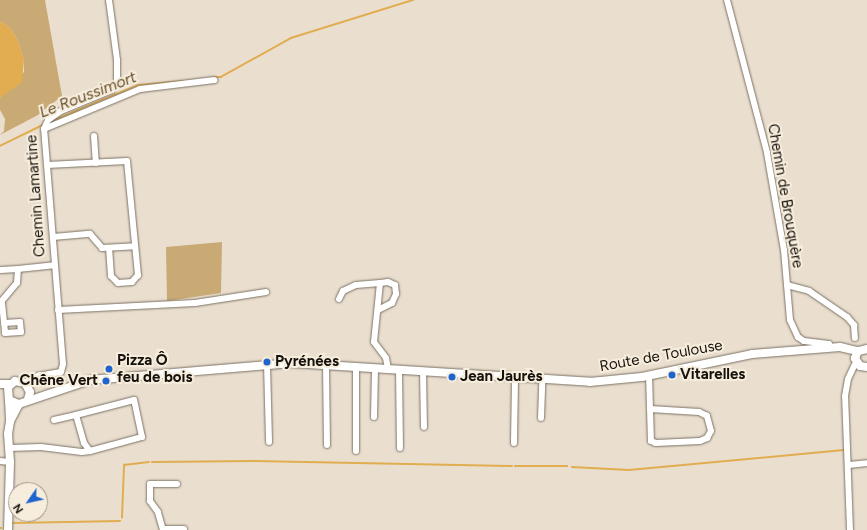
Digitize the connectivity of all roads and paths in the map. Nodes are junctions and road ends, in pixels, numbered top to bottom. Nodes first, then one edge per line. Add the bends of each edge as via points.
1 (109, 0) edge
2 (727, 0) edge
3 (214, 80) dead end
4 (44, 129) junction
5 (94, 136) dead end
6 (96, 163) junction
7 (47, 165) junction
8 (53, 236) junction
9 (135, 246) junction
10 (109, 248) junction
11 (54, 265) junction
12 (18, 269) junction
13 (1, 270) dead end
14 (380, 283) junction
15 (787, 285) junction
16 (266, 292) dead end
17 (339, 299) dead end
18 (1, 303) edge
19 (58, 310) junction
20 (378, 310) junction
21 (4, 323) dead end
22 (854, 338) dead end
23 (830, 348) junction
24 (867, 349) edge
25 (860, 361) edge
26 (267, 364) junction
27 (326, 364) junction
28 (356, 366) junction
29 (376, 368) junction
30 (388, 369) junction
31 (399, 370) junction
32 (423, 371) junction
33 (649, 376) junction
34 (515, 378) junction
35 (542, 381) junction
36 (25, 383) junction
37 (0, 384) edge
38 (5, 387) edge
39 (29, 396) junction
40 (9, 400) junction
41 (19, 404) junction
42 (650, 408) junction
43 (76, 415) junction
44 (374, 416) dead end
45 (541, 418) dead end
46 (54, 420) dead end
47 (10, 421) junction
48 (424, 427) dead end
49 (269, 442) dead end
50 (84, 443) junction
51 (514, 443) dead end
52 (327, 445) dead end
53 (9, 448) junction
54 (400, 448) dead end
55 (90, 451) junction
56 (356, 451) dead end
57 (77, 452) junction
58 (0, 461) edge
59 (10, 462) junction
60 (867, 463) edge
61 (849, 465) junction
62 (177, 484) dead end
63 (184, 529) edge
64 (8, 530) edge
65 (162, 530) edge
66 (850, 530) edge

1 - 4 street, Chemin Lamartine via 118,66 117,82 112,90 61,111 48,120
2 - 15 street, Chemin de Brouquère via 767,153
3 - 4 street via 140,89
4 - 7 street, Chemin Lamartine
5 - 6 street
6 - 7 street
6 - 9 street via 127,161
7 - 8 street, Chemin Lamartine
8 - 10 street via 90,234 102,248
8 - 11 street, Chemin Lamartine
9 - 10 street
9 - 10 street via 138,275 132,282 118,283 111,276
11 - 12 street
11 - 19 street, Chemin Lamartine
12 - 13 street
12 - 18 street via 17,283
14 - 17 street via 356,285 343,290
14 - 20 street
14 - 20 street via 395,285 396,294 392,303
15 - 22 street via 809,291 847,317 854,325
15 - 23 street, Chemin de Brouquère via 790,320 794,332 804,341 829,344
16 - 19 street via 195,303
18 - 21 street
19 - 36 street, Chemin Lamartine via 63,364 61,372 38,376
20 - 30 street via 374,342 386,358
23 - 25 main road, Route de Toulouse
23 - 33 main road, Route de Toulouse via 752,354
24 - 25 main road, Route de Toulouse
25 - 61 street via 848,379 845,396
26 - 27 main road, Route de Toulouse
26 - 39 main road, Route de Toulouse via 90,380 43,395
26 - 49 street
27 - 28 main road, Route de Toulouse
27 - 52 street
28 - 29 main road, Route de Toulouse
28 - 56 street
29 - 30 main road, Route de Toulouse
29 - 44 street
30 - 31 main road, Route de Toulouse
31 - 32 main road, Route de Toulouse
31 - 54 street
32 - 34 main road, Route de Toulouse
32 - 48 street
33 - 35 main road, Route de Toulouse via 590,382
33 - 42 street
34 - 35 main road, Route de Toulouse
34 - 51 street
35 - 45 street
36 - 38 main road via 19,381
36 - 39 main road
37 - 38 main road
38 - 40 main road
39 - 41 main road
40 - 41 main road
40 - 47 main road
41 - 47 main road
42 - 42 street via 700,412 707,416 711,431 708,438 700,441 651,441
43 - 46 street
43 - 50 street
43 - 55 street via 134,400 142,437
47 - 53 main road
50 - 55 street
50 - 57 street
53 - 57 street via 41,447
53 - 59 main road
55 - 57 street
58 - 59 street
59 - 64 main road
60 - 61 street
61 - 66 street
62 - 65 street via 150,484 150,501 158,512
63 - 65 street

